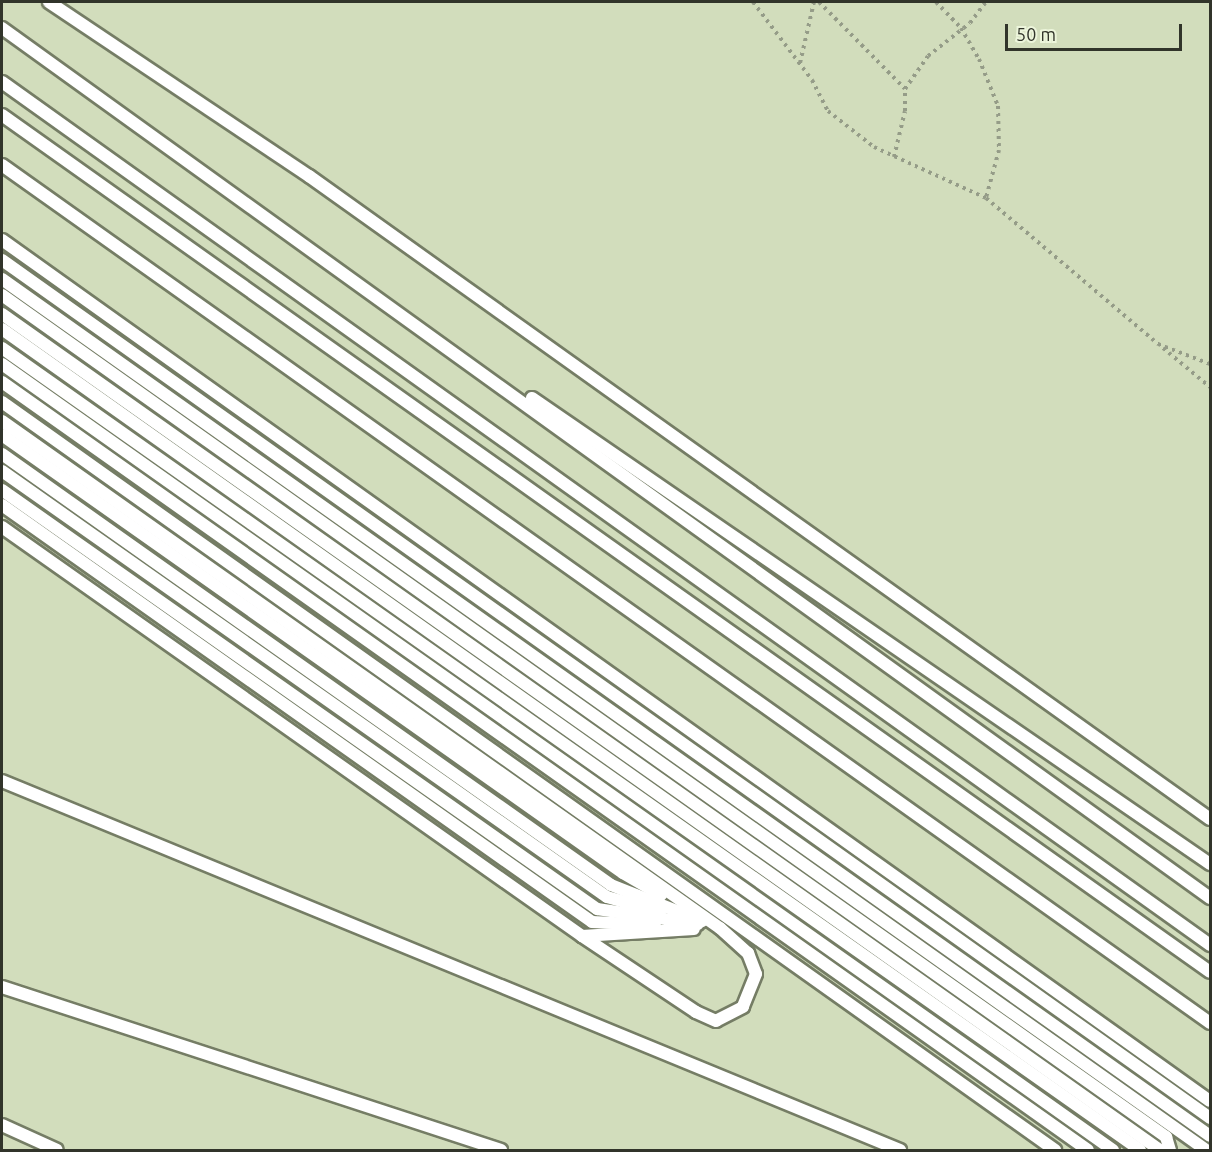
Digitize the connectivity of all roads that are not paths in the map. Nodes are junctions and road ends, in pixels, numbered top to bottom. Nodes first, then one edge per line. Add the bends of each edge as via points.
1 (49, 2) edge
2 (2, 28) edge
3 (2, 82) edge
4 (2, 114) edge
5 (2, 165) edge
6 (276, 222) junction
7 (2, 240) edge
8 (2, 260) edge
9 (2, 279) edge
10 (2, 295) edge
11 (2, 314) edge
12 (2, 329) edge
13 (2, 348) edge
14 (2, 364) edge
15 (2, 382) edge
16 (2, 402) edge
17 (2, 421) edge
18 (2, 435) edge
19 (2, 454) edge
20 (2, 471) edge
21 (2, 490) edge
22 (2, 505) edge
23 (2, 528) edge
24 (2, 782) edge
25 (1210, 819) edge
26 (1210, 864) edge
27 (1210, 898) edge
28 (720, 928) junction
29 (582, 936) junction
30 (1210, 945) edge
31 (1210, 972) edge
32 (2, 987) edge
33 (1210, 1023) edge
34 (1210, 1101) edge
35 (1210, 1118) edge
36 (2, 1125) edge
37 (1210, 1136) edge
38 (57, 1150) edge
39 (501, 1150) edge
40 (900, 1150) edge
41 (1055, 1150) edge
42 (1088, 1150) edge
43 (1113, 1150) edge
44 (1140, 1150) edge
45 (1160, 1150) edge
46 (1170, 1150) edge
47 (1206, 1150) edge

1 - 25 lane via 309,176
2 - 6 lane
3 - 30 lane
4 - 31 lane
5 - 33 lane
6 - 26 lane
6 - 27 lane
7 - 34 lane
8 - 35 lane
9 - 37 lane
10 - 47 lane
11 - 46 lane via 1166,1137
12 - 45 lane
13 - 44 lane
14 - 43 lane
15 - 42 lane
16 - 41 lane
17 - 28 lane
18 - 28 lane via 623,873
19 - 28 lane via 611,885
20 - 28 lane via 607,897
21 - 28 lane via 597,909
22 - 28 lane via 592,922
23 - 29 lane
24 - 40 lane
28 - 29 lane
28 - 29 lane via 748,953 756,974 743,1007 716,1021 696,1012
32 - 39 lane
36 - 38 lane

